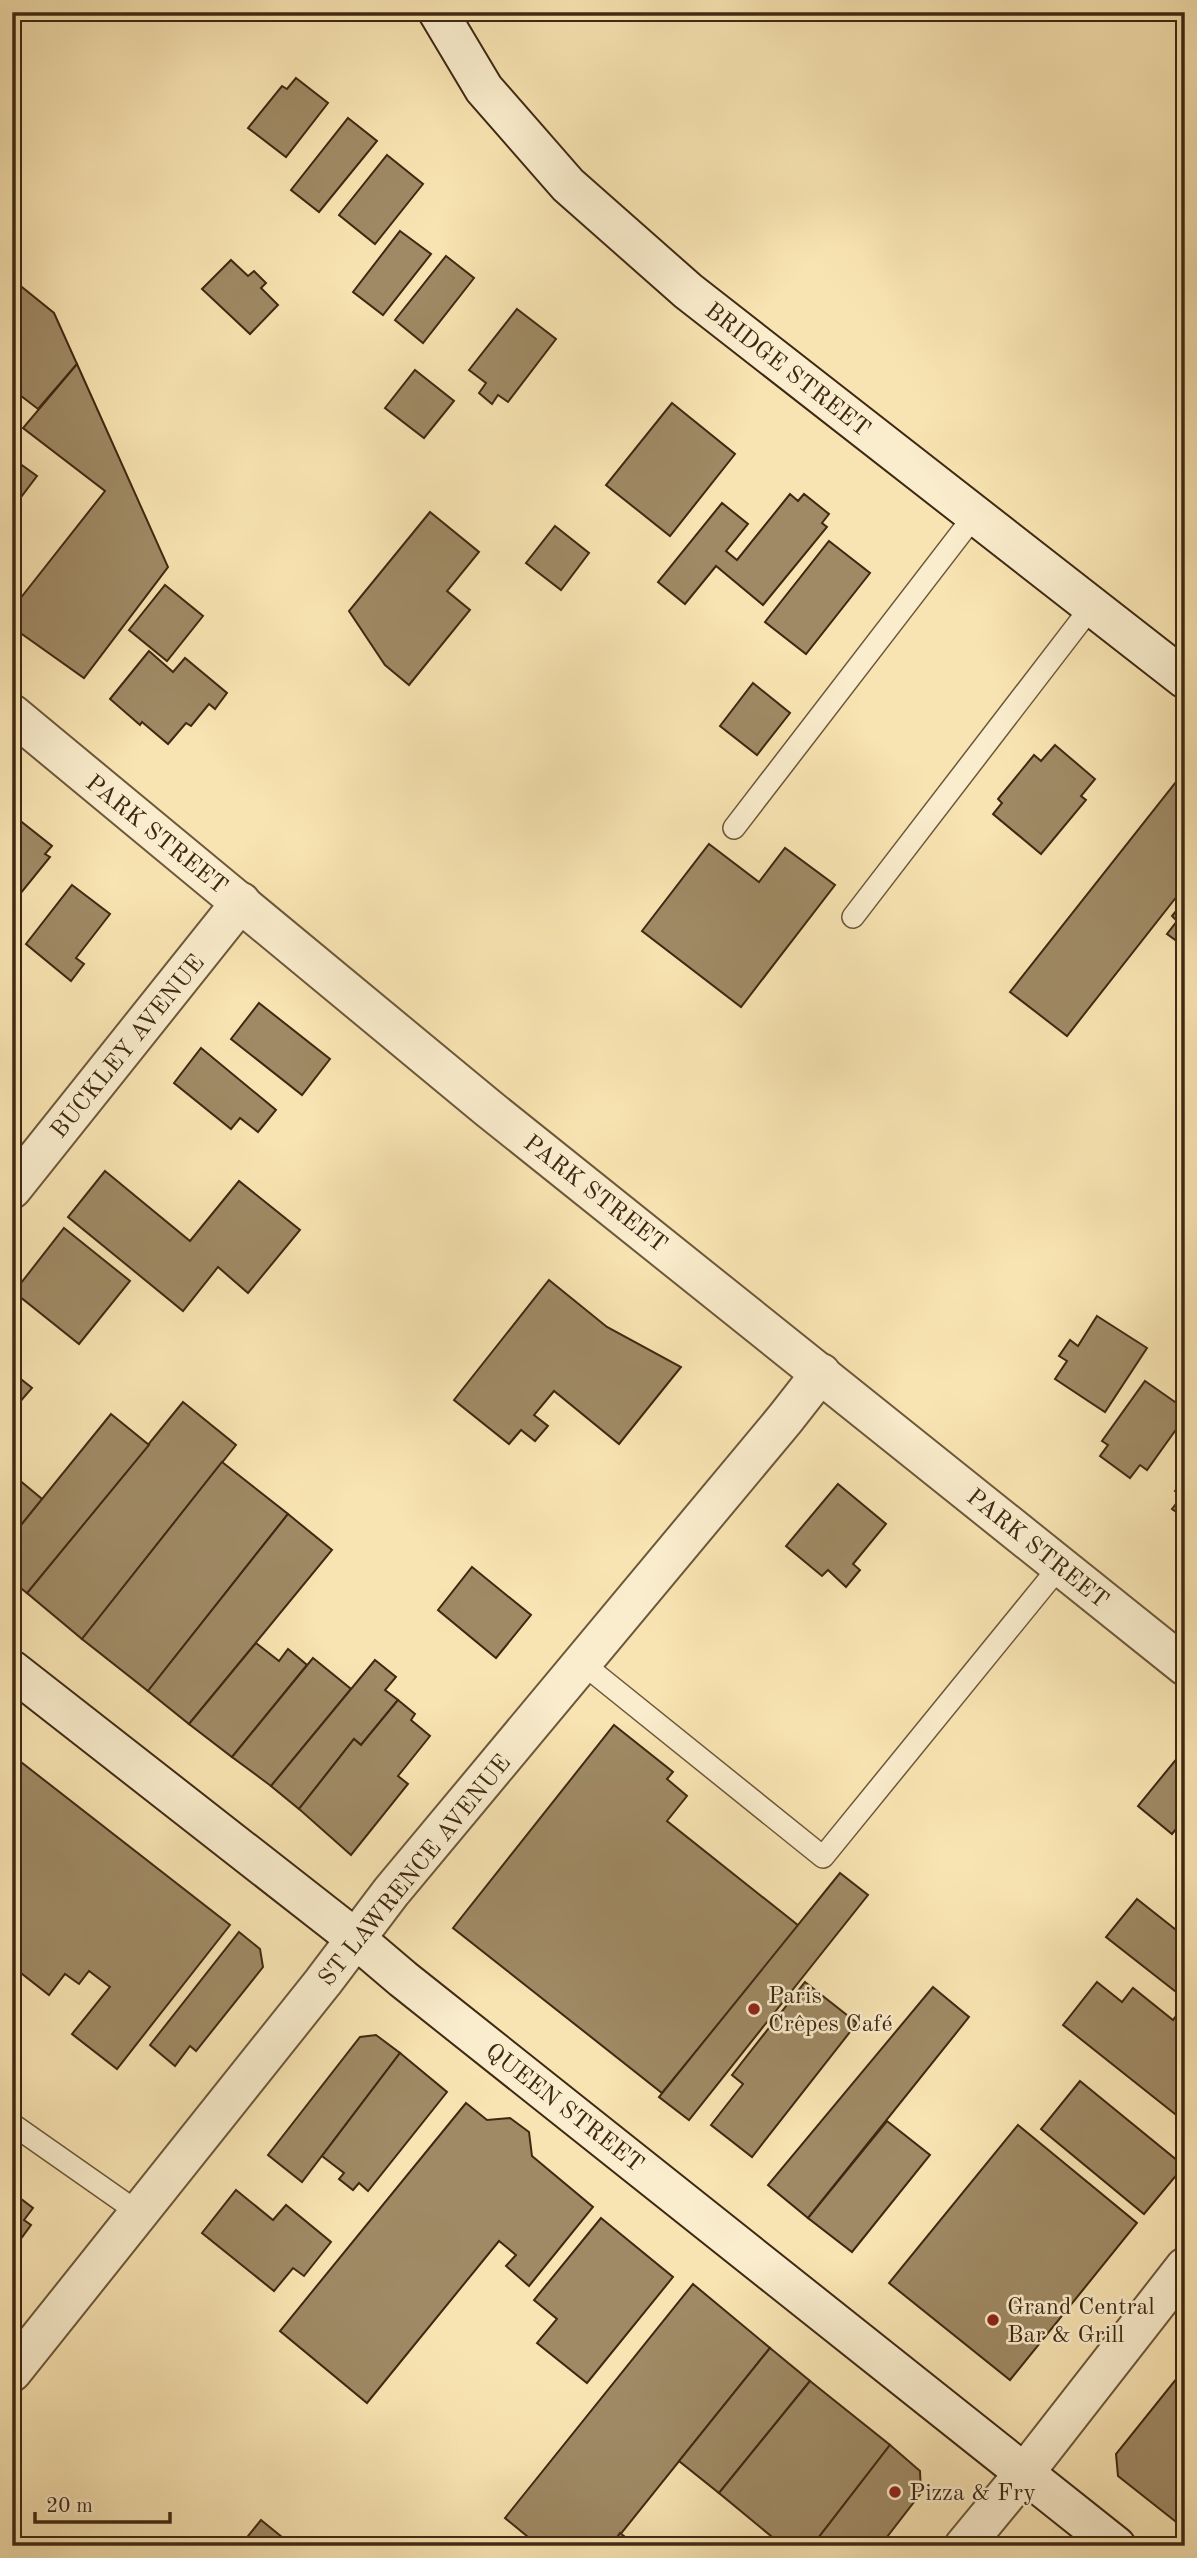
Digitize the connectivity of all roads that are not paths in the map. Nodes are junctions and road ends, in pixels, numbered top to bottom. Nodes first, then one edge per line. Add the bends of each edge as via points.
1 (438, 12) edge
2 (975, 515) junction
3 (1092, 606) junction
4 (1185, 679) edge
5 (12, 714) edge
6 (734, 828) dead end
7 (241, 902) junction
8 (853, 917) dead end
9 (12, 1189) edge
10 (821, 1373) junction
11 (1060, 1566) junction
12 (582, 1663) junction
13 (1185, 1665) edge
14 (12, 1670) edge
15 (356, 1939) junction
16 (12, 2124) edge
17 (139, 2213) junction
18 (1185, 2267) edge
19 (12, 2372) edge
20 (1025, 2472) junction
21 (964, 2546) edge
22 (1116, 2546) edge

1 - 2 street, BRIDGE STREET via 484,89 568,185 688,290
2 - 3 street, BRIDGE STREET
2 - 6 lane
3 - 4 street, BRIDGE STREET
3 - 8 lane
5 - 7 street, PARK STREET
7 - 9 street, BUCKLEY AVENUE
7 - 10 street, PARK STREET via 488,1108
10 - 11 street, PARK STREET
10 - 12 street, ST LAWRENCE AVENUE
11 - 12 lane via 823,1857
11 - 13 street, PARK STREET
12 - 15 street, ST LAWRENCE AVENUE
14 - 15 street, QUEEN STREET
15 - 17 street, ST LAWRENCE AVENUE
15 - 20 street, QUEEN STREET
16 - 17 lane
17 - 19 street, ST LAWRENCE AVENUE
18 - 20 street
20 - 21 street
20 - 22 street, QUEEN STREET

